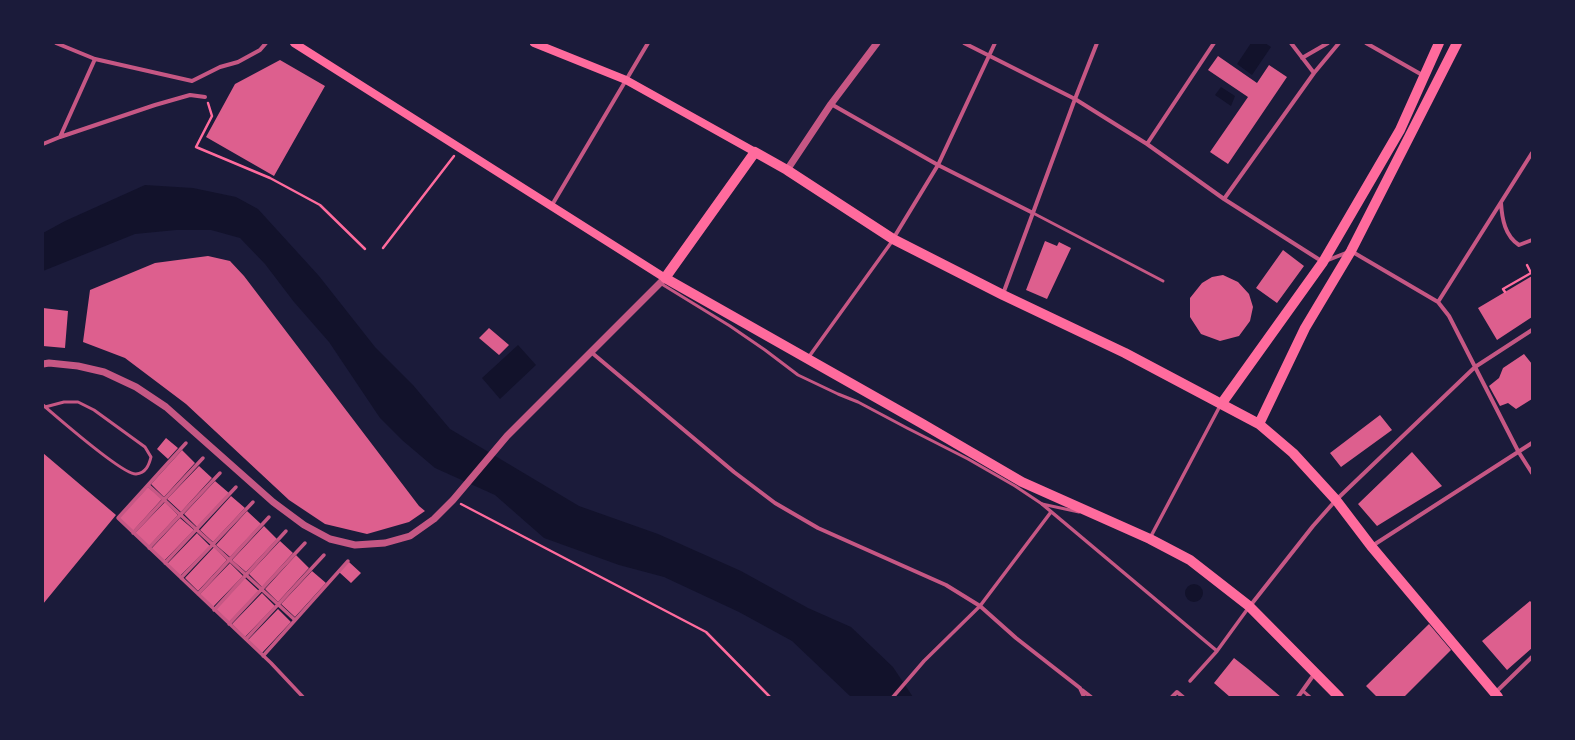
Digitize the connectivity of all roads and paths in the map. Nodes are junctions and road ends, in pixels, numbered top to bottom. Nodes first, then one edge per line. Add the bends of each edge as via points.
1 (56, 43) edge
2 (266, 43) edge
3 (294, 43) edge
4 (534, 43) edge
5 (648, 43) edge
6 (877, 43) edge
7 (964, 43) edge
8 (996, 43) edge
9 (1097, 43) edge
10 (1214, 43) edge
11 (1291, 43) edge
12 (1328, 43) edge
13 (1339, 43) edge
14 (1366, 43) edge
15 (1439, 43) edge
16 (1457, 43) edge
17 (989, 56) junction
18 (1302, 58) junction
19 (95, 59) junction
20 (1314, 73) junction
21 (1424, 76) junction
22 (626, 80) junction
23 (205, 97) joint
24 (1075, 99) junction
25 (831, 104) junction
26 (60, 137) junction
27 (43, 144) edge
28 (1147, 144) junction
29 (460, 148) junction
30 (755, 152) junction
31 (1532, 152) edge
32 (938, 165) junction
33 (787, 170) junction
34 (1224, 199) junction
35 (1501, 203) junction
36 (552, 206) junction
37 (1032, 213) junction
38 (893, 239) junction
39 (1532, 240) edge
40 (383, 248) dead end
41 (365, 249) dead end
42 (1351, 251) junction
43 (1323, 262) junction
44 (1527, 265) dead end
45 (662, 281) junction
46 (1163, 281) dead end
47 (1505, 292) dead end
48 (1003, 295) junction
49 (1438, 302) junction
50 (1532, 330) edge
51 (591, 352) junction
52 (807, 359) junction
53 (43, 364) edge
54 (1474, 367) junction
55 (1222, 403) junction
56 (44, 406) edge
57 (1259, 424) junction
58 (186, 443) dead end
59 (1532, 443) edge
60 (1518, 451) junction
61 (203, 458) dead end
62 (220, 473) dead end
63 (1532, 473) edge
64 (148, 485) junction
65 (236, 487) dead end
66 (164, 500) junction
67 (453, 500) junction
68 (1336, 500) junction
69 (253, 502) dead end
70 (1042, 504) junction
71 (1051, 512) junction
72 (180, 515) junction
73 (1095, 515) junction
74 (269, 517) dead end
75 (197, 530) junction
76 (286, 531) dead end
77 (133, 533) junction
78 (1150, 539) junction
79 (305, 543) dead end
80 (213, 545) junction
81 (1371, 546) junction
82 (149, 548) junction
83 (324, 555) dead end
84 (229, 560) junction
85 (348, 561) dead end
86 (165, 563) junction
87 (246, 575) junction
88 (181, 578) junction
89 (262, 590) junction
90 (198, 594) junction
91 (278, 605) junction
92 (980, 606) junction
93 (1250, 606) junction
94 (214, 610) junction
95 (295, 620) junction
96 (229, 624) junction
97 (246, 640) junction
98 (1217, 651) junction
99 (262, 656) junction
100 (1532, 657) edge
101 (1315, 673) junction
102 (1190, 681) dead end
103 (1080, 688) junction
104 (1303, 691) junction
105 (1496, 695) edge
106 (303, 697) edge
107 (770, 697) edge
108 (893, 697) edge
109 (1084, 697) edge
110 (1091, 697) edge
111 (1172, 697) edge
112 (1183, 697) edge
113 (1298, 697) edge
114 (1310, 697) edge
115 (1339, 697) edge

1 - 19 street
2 - 19 street via 260,50 238,62 220,67 192,81
3 - 29 main road
4 - 22 main road
5 - 22 street
6 - 25 street
7 - 17 street
8 - 17 street
9 - 24 street
10 - 28 street
11 - 18 street
12 - 18 street
13 - 20 street
14 - 21 street
15 - 21 main road
16 - 42 main road
17 - 24 street
17 - 32 street
18 - 20 street
19 - 26 street
20 - 34 street
21 - 43 main road via 1400,130
22 - 30 main road
22 - 36 street
23 - 26 street via 190,95
23 - 41 path via 212,116 196,147 270,178 320,205
24 - 28 street
24 - 37 street
25 - 32 street
25 - 33 street
26 - 27 street
28 - 34 street
29 - 36 main road
29 - 40 path
30 - 33 main road
30 - 45 main road
31 - 35 street
32 - 37 street
32 - 38 street
33 - 38 main road
34 - 43 street
35 - 39 street via 1503,223 1514,242 1520,245
35 - 49 street
36 - 45 main road
37 - 46 lane
37 - 48 street
38 - 48 main road
38 - 52 street
42 - 43 street
42 - 49 street
42 - 57 main road via 1305,328
43 - 55 main road
44 - 47 path via 1531,273 1503,289
45 - 51 street
45 - 52 main road
45 - 70 lane via 798,375 858,402 968,459
48 - 55 main road
49 - 54 street via 1449,316
50 - 54 street
51 - 67 street via 506,438
51 - 92 street via 734,472 775,503 818,528 946,584
52 - 73 main road via 1022,482
53 - 67 street via 78,366 104,372 136,387 166,407 273,502 304,525 330,539 355,545 385,543 410,536 434,519
54 - 60 street
54 - 68 street
55 - 57 main road
55 - 78 street
56 - 56 lane via 125,471 135,474 143,472 149,466 151,457 145,448 94,410 78,402
57 - 68 main road via 1294,454
58 - 64 street
59 - 60 street
60 - 63 street
60 - 81 street
61 - 66 street
62 - 72 street
64 - 66 street
64 - 77 street via 118,518
65 - 75 street
66 - 72 street
66 - 77 street
67 - 107 path via 706,632
68 - 81 main road
68 - 93 street
69 - 80 street
70 - 71 street
70 - 73 lane
71 - 92 street
71 - 98 street
72 - 75 street
72 - 82 street
73 - 78 main road
74 - 84 street
75 - 80 street
75 - 86 street
76 - 87 street
77 - 82 street
78 - 93 main road via 1190,560
79 - 89 street
80 - 84 street
80 - 88 street
81 - 105 main road
82 - 86 street
83 - 91 street
84 - 87 street
84 - 90 street
85 - 95 street
86 - 88 street
87 - 89 street
87 - 94 street
88 - 90 street
89 - 91 street
89 - 96 street
90 - 94 street
91 - 95 street
91 - 97 street
92 - 103 street
92 - 108 street via 924,661
93 - 98 street
93 - 101 main road
94 - 96 street
95 - 99 street
96 - 97 street
97 - 99 street
98 - 102 street
99 - 106 street
100 - 105 street
101 - 104 street
101 - 115 main road
103 - 109 street
103 - 110 street
104 - 113 street
104 - 114 lane
111 - 112 street via 1177,692

